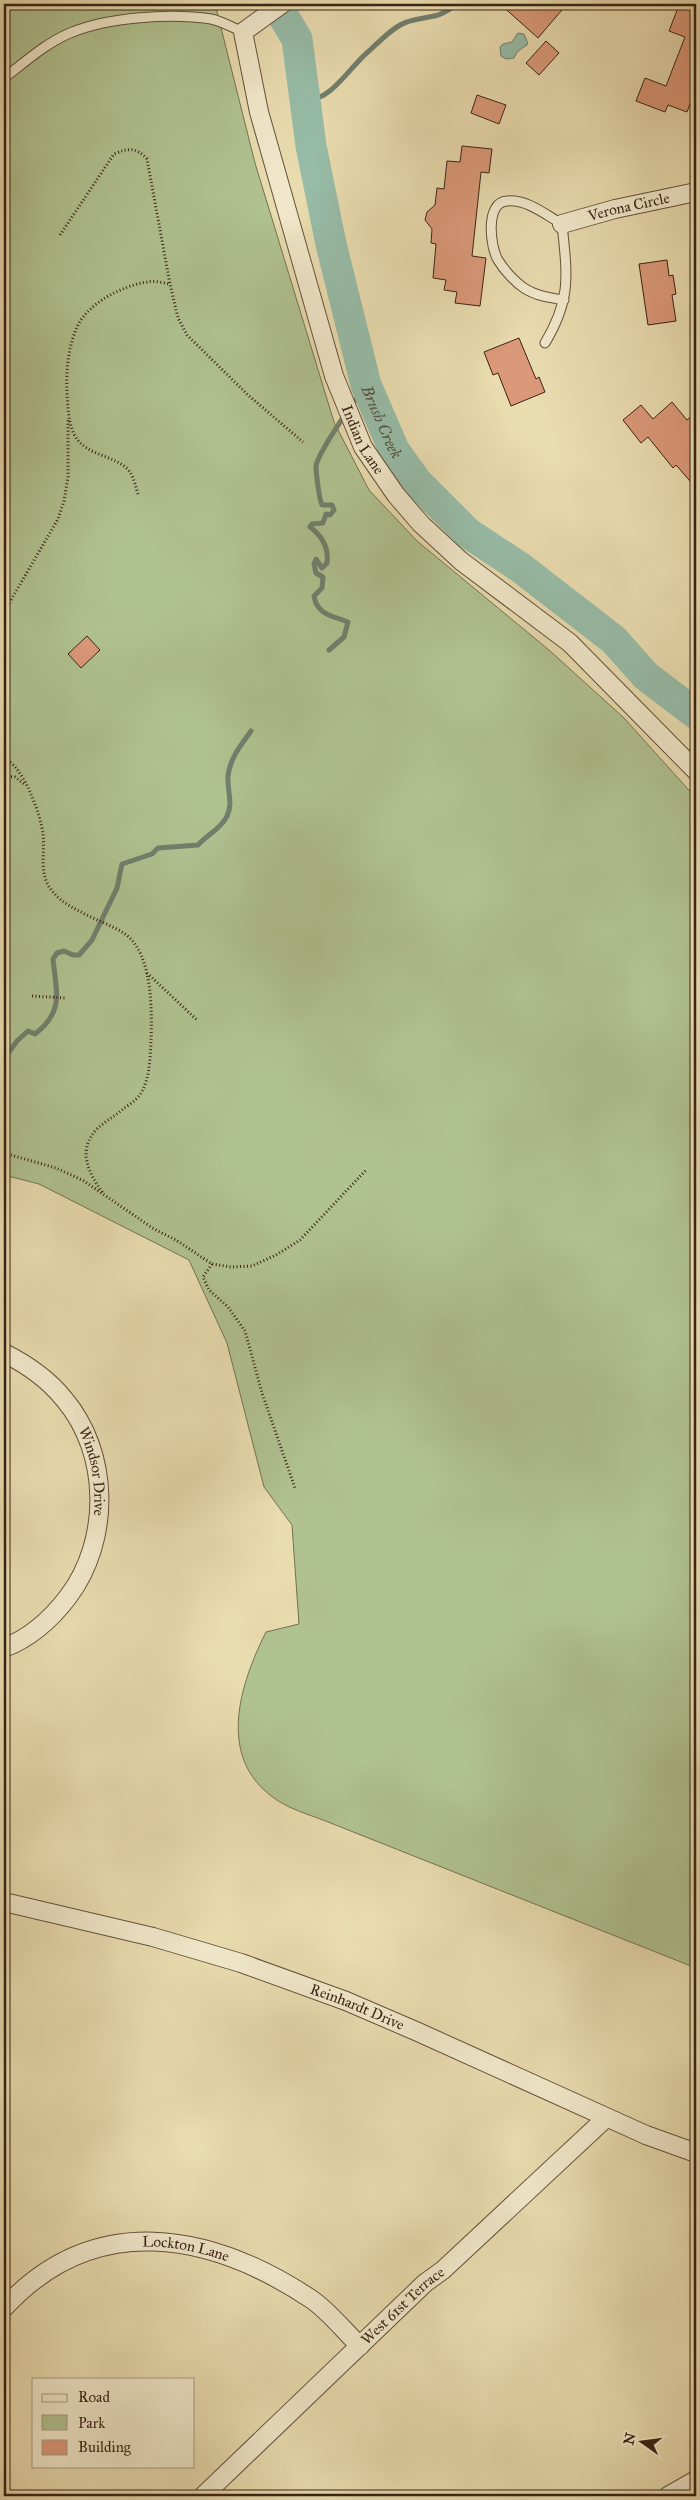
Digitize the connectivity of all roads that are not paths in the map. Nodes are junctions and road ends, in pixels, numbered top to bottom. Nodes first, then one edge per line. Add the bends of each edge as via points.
1 (282, 4) edge
2 (243, 32) junction
3 (4, 78) edge
4 (696, 192) edge
5 (562, 224) junction
6 (564, 300) junction
7 (545, 343) dead end
8 (696, 771) edge
9 (4, 1353) edge
10 (4, 1648) edge
11 (4, 1902) edge
12 (606, 2118) junction
13 (696, 2153) edge
14 (4, 2308) edge
15 (360, 2346) junction
16 (696, 2480) edge
17 (203, 2496) edge
18 (668, 2496) edge

1 - 2 street
2 - 3 lane via 212,19 157,18 101,23 54,41
2 - 8 street, Indian Lane via 259,112 334,376 363,447 396,495 421,524 461,561 570,643
4 - 5 street, Verona Circle
5 - 6 lane via 567,272
5 - 6 lane via 528,204 507,200 494,210 491,224 494,252 514,280 535,294
6 - 7 lane via 562,312
9 - 10 street, Windsor Drive via 45,1380 64,1399 82,1427 91,1449 100,1499 92,1552 74,1589 38,1628
11 - 12 street, Reinhardt Drive via 153,1937 250,1966 409,2028
12 - 13 street, Reinhardt Drive
12 - 15 street, West 61st Terrace
14 - 15 street, Lockton Lane via 51,2268 77,2256 115,2243 165,2241 203,2248 247,2263 312,2300
15 - 17 street, West 61st Terrace
16 - 18 street

